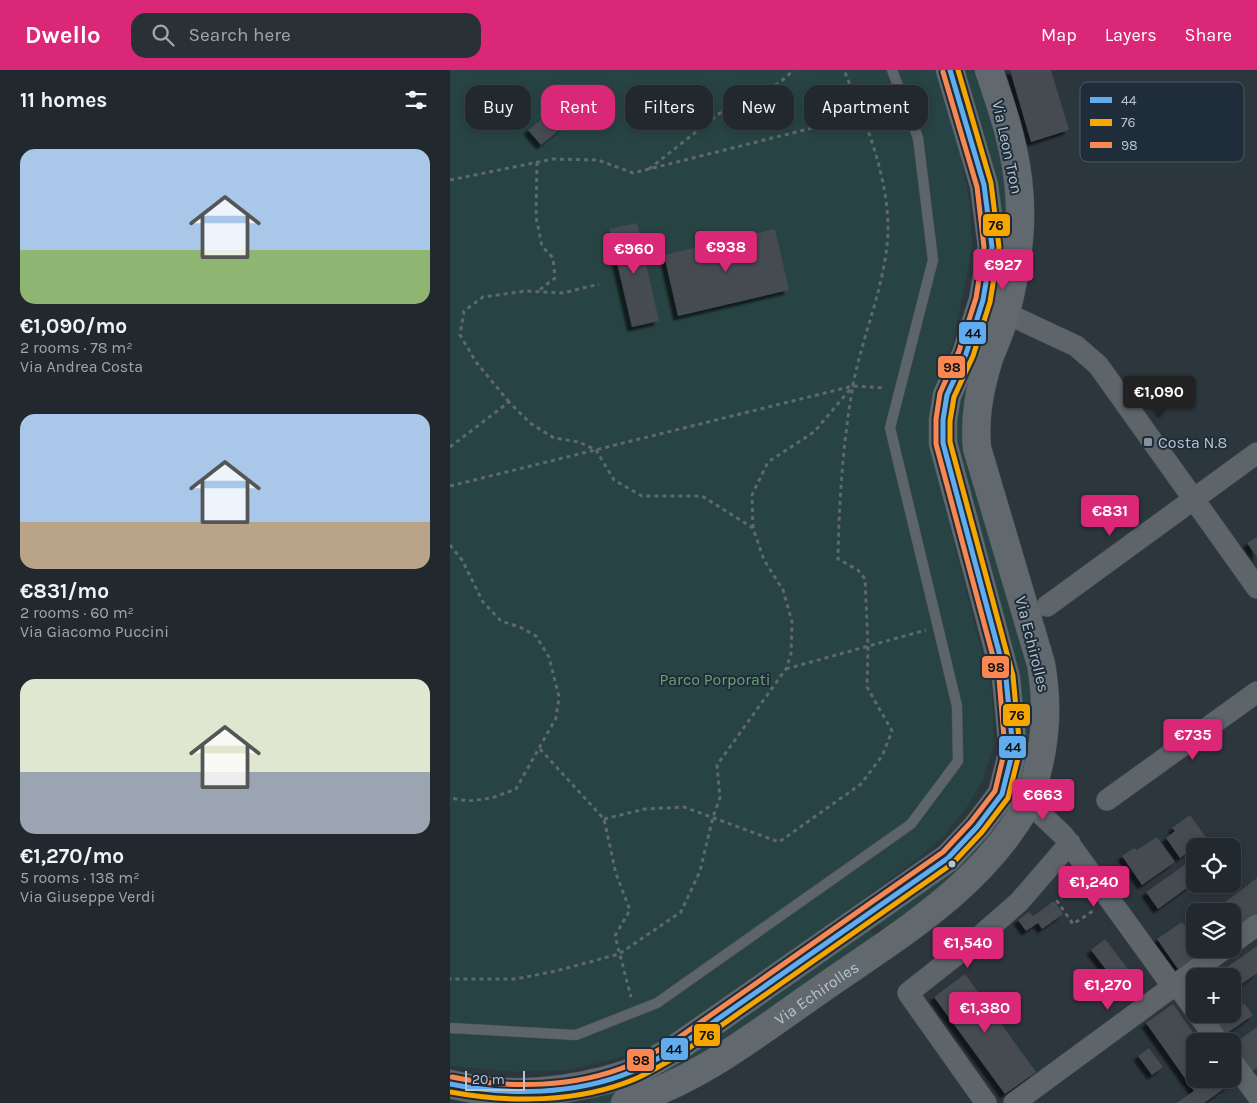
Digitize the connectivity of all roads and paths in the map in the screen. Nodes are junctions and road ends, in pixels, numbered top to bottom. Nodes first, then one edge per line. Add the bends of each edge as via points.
1 (794, 70) edge
2 (844, 70) edge
3 (892, 70) edge
4 (950, 70) edge
5 (989, 70) edge
6 (850, 85) edge
7 (898, 85) edge
8 (806, 130) edge
9 (867, 130) edge
10 (915, 130) edge
11 (537, 162) junction
12 (647, 170) junction
13 (450, 180) edge
14 (599, 284) dead end
15 (538, 292) junction
16 (982, 300) junction
17 (1006, 314) junction
18 (853, 386) junction
19 (900, 389) junction
20 (509, 402) junction
21 (450, 447) edge
22 (596, 450) junction
23 (1257, 453) edge
24 (450, 486) edge
25 (1194, 499) junction
26 (753, 528) junction
27 (450, 545) edge
28 (1257, 588) edge
29 (1047, 606) dead end
30 (938, 626) junction
31 (868, 646) junction
32 (786, 670) junction
33 (1257, 692) edge
34 (540, 749) junction
35 (1002, 794) junction
36 (450, 798) edge
37 (1107, 800) dead end
38 (1029, 803) junction
39 (713, 816) junction
40 (604, 819) junction
41 (1070, 843) junction
42 (1077, 882) dead end
43 (1097, 909) dead end
44 (1257, 925) edge
45 (1241, 937) edge
46 (619, 954) junction
47 (1212, 958) edge
48 (450, 979) edge
49 (1174, 985) junction
50 (1186, 999) edge
51 (635, 1012) junction
52 (450, 1028) edge
53 (1241, 1073) edge
54 (450, 1084) edge
55 (1257, 1095) edge
56 (541, 1097) edge
57 (625, 1103) edge
58 (986, 1103) edge
59 (1014, 1103) edge

1 - 12 path via 779,83 720,113
2 - 6 path
3 - 7 lane
4 - 16 street, Via Leon Tron via 984,185 992,247
5 - 17 street, Via Leon Tron via 1018,179 1020,214 1016,266
8 - 12 path
9 - 18 path via 884,192 888,226 885,258
10 - 19 lane via 933,260
11 - 12 path via 553,158 598,160 633,173
11 - 13 path
11 - 15 path via 536,217 542,246 553,258 555,278
14 - 15 path via 563,293
15 - 20 path via 483,297 464,311 460,335 476,362
16 - 17 street
16 - 35 street, Via Echirolles via 966,354 947,395 943,443 1006,678 1013,750
17 - 25 street via 1087,353 1107,376
17 - 38 street, Via Echirolles via 976,407 975,427 977,448 1041,664 1047,695 1044,748
18 - 19 path
18 - 22 path
18 - 26 path via 814,432 768,462 752,494
18 - 31 path via 840,495 838,558 858,570 865,579
19 - 30 lane via 890,428
20 - 21 path
20 - 22 path via 530,423 554,438 579,442
22 - 24 path
22 - 26 path via 614,480 642,496 702,496
23 - 25 street
25 - 28 street
25 - 29 street
26 - 32 path via 764,560 783,590 792,622 792,654
27 - 34 path via 462,560 484,602 501,621 536,636 549,657 559,697 556,718
30 - 31 path
30 - 51 lane via 958,706 958,761 911,824 657,1003
31 - 32 path
31 - 39 path via 867,687 892,731 882,756 861,784 779,842
32 - 39 path via 716,765 720,798
33 - 37 street
34 - 36 path via 516,789 468,802
34 - 40 path
35 - 38 street
35 - 56 street, Via Echirolles via 948,858 692,1040 629,1073
38 - 41 street
38 - 57 street, Via Echirolles via 1002,844 956,893 712,1065 653,1095
39 - 40 path via 684,807 645,809
39 - 46 path via 700,871 681,912
40 - 46 path via 616,874 630,910 615,936
41 - 49 street
41 - 58 street via 1019,902 908,993
42 - 43 path via 1057,901 1073,924
44 - 45 street
46 - 48 path via 516,979
46 - 51 path
47 - 49 street
49 - 50 street
49 - 59 street
51 - 52 lane via 576,1035
53 - 55 street
54 - 56 street, Via Echirolles

